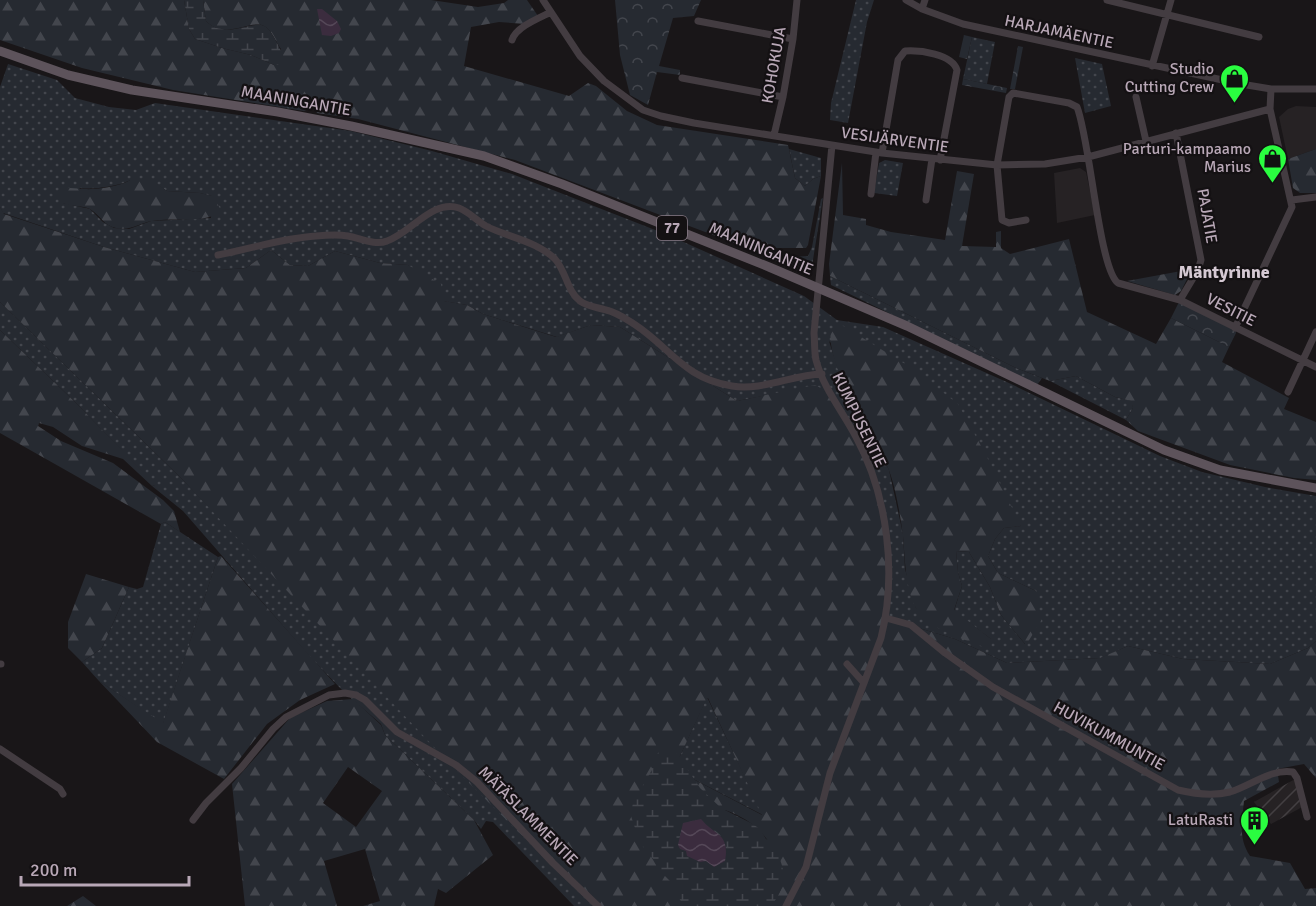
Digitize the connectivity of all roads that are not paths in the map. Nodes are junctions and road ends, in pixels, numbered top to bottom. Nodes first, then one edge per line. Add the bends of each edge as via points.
1 (543, 0) edge
2 (796, 0) edge
3 (906, 0) edge
4 (925, 0) edge
5 (1107, 0) edge
6 (1171, 0) edge
7 (922, 9) junction
8 (551, 12) junction
9 (1165, 14) junction
10 (698, 21) dead end
11 (1259, 37) dead end
12 (793, 39) junction
13 (512, 40) dead end
14 (0, 51) edge
15 (1152, 66) junction
16 (682, 78) dead end
17 (1316, 88) edge
18 (1271, 89) junction
19 (783, 97) junction
20 (1136, 97) dead end
21 (1270, 109) junction
22 (1176, 133) junction
23 (774, 135) junction
24 (1146, 141) junction
25 (832, 145) junction
26 (879, 152) junction
27 (1088, 157) junction
28 (932, 159) junction
29 (940, 160) junction
30 (997, 165) junction
31 (871, 194) dead end
32 (1316, 197) edge
33 (926, 200) dead end
34 (1292, 200) junction
35 (1026, 220) dead end
36 (218, 255) dead end
37 (817, 288) junction
38 (1180, 300) junction
39 (1235, 328) junction
40 (1316, 332) edge
41 (1302, 360) junction
42 (1316, 367) edge
43 (822, 374) junction
44 (1288, 392) dead end
45 (1316, 488) edge
46 (886, 618) junction
47 (847, 664) dead end
48 (864, 683) junction
49 (0, 749) edge
50 (63, 794) dead end
51 (1307, 818) dead end
52 (193, 820) dead end
53 (598, 906) edge
54 (786, 906) edge

1 - 8 street, VESIJÄRVENTIE
2 - 12 street, KOHOKUJA
3 - 7 street, HARJAMÄENTIE
4 - 7 street
5 - 9 street
6 - 9 street
7 - 15 street, HARJAMÄENTIE via 974,27
8 - 13 street via 518,31
8 - 23 street, VESIJÄRVENTIE via 580,56 604,81 643,110 694,123
9 - 11 street
9 - 15 street
10 - 12 street
12 - 19 street, KOHOKUJA
14 - 37 main road, MAANINGANTIE / 77 via 68,75 132,90 278,112 484,156
15 - 18 street, HARJAMÄENTIE
16 - 19 street
17 - 18 street, HARJAMÄENTIE
18 - 21 street
19 - 23 street, KOHOKUJA
20 - 24 street
21 - 22 street, VESIJÄRVENTIE
21 - 34 street
22 - 24 street, VESIJÄRVENTIE
22 - 38 street, PAJATIE via 1201,260
23 - 25 street, VESIJÄRVENTIE
24 - 27 street, VESIJÄRVENTIE
25 - 26 street, VESIJÄRVENTIE
25 - 37 street, KUMPUSENTIE
26 - 28 street, VESIJÄRVENTIE
26 - 29 street via 898,60 905,51 913,51 945,58 956,65
26 - 31 street
27 - 30 street, VESIJÄRVENTIE via 1045,164
27 - 30 street via 1077,107 1013,93 1009,97
27 - 38 street, VESITIE via 1113,279
28 - 29 street, VESIJÄRVENTIE
28 - 33 street
29 - 30 street, VESIJÄRVENTIE
30 - 35 street via 1002,220
32 - 34 street
34 - 39 street
36 - 43 street via 283,239 317,236 346,236 382,243 442,208 460,208 487,226 547,252 565,273 579,300 636,325 697,375 742,387
37 - 43 street, KUMPUSENTIE via 814,333 816,361
37 - 45 main road, MAANINGANTIE / 77 via 907,326 1164,450 1220,470
38 - 39 street, VESITIE
39 - 41 street, VESITIE
40 - 41 street
41 - 42 street, VESITIE
41 - 44 street
43 - 46 street, KUMPUSENTIE via 865,457 878,496 889,579
46 - 48 street, KUMPUSENTIE
46 - 51 street, HUVIKUMMUNTIE via 911,625 993,687 1178,790 1192,794 1227,792 1278,772 1293,772
47 - 48 street
48 - 54 street, KUMPUSENTIE via 830,774 806,867
49 - 50 street
52 - 53 street, MÄTÄSLAMMENTIE via 286,717 329,695 356,695 398,732 456,765 477,782

